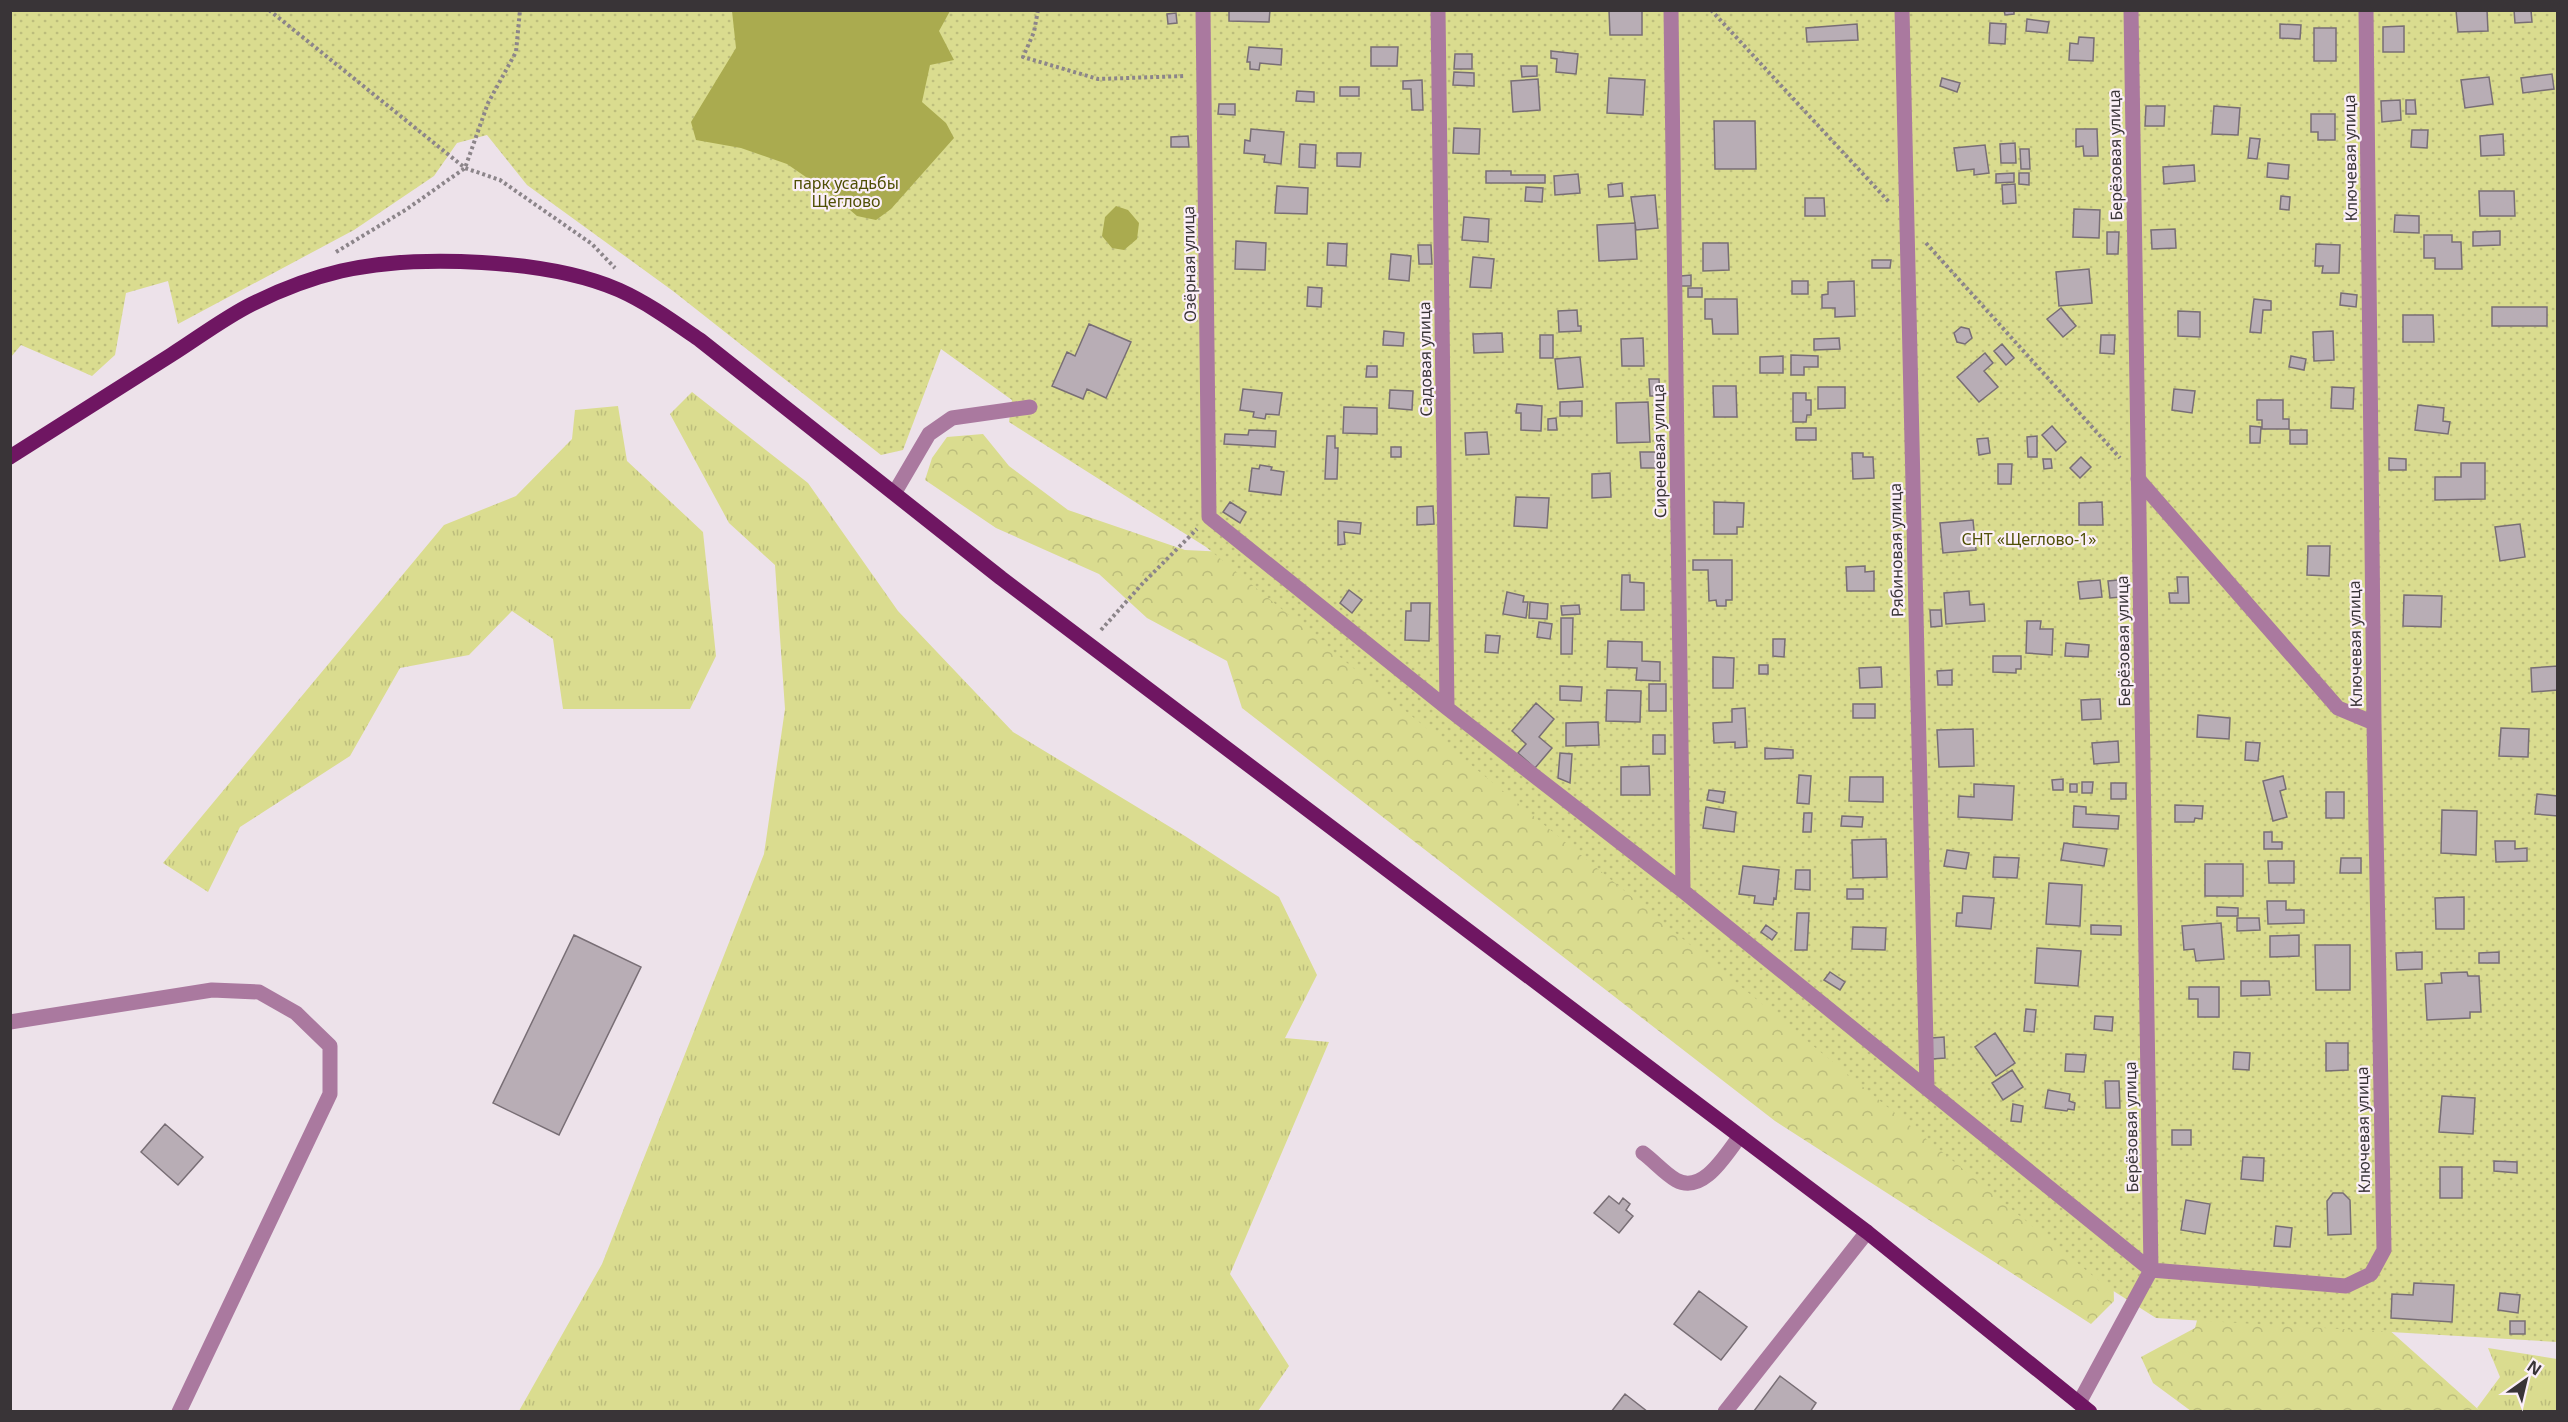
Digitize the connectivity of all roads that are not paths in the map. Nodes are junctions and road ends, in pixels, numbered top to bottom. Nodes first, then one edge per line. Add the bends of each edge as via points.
1 (1203, 10) edge
2 (1438, 10) edge
3 (1671, 10) edge
4 (1902, 10) edge
5 (2131, 10) edge
6 (2366, 10) edge
7 (1030, 407) dead end
8 (10, 457) edge
9 (2138, 479) junction
10 (895, 492) junction
11 (1447, 708) junction
12 (2374, 723) junction
13 (1683, 891) junction
14 (10, 1022) edge
15 (1927, 1088) junction
16 (1740, 1136) junction
17 (1643, 1153) dead end
18 (1867, 1232) junction
19 (2151, 1270) junction
20 (2085, 1407) edge
21 (180, 1412) edge
22 (1725, 1412) edge

1 - 11 street, Озёрная улица via 1209,517
2 - 11 street, Садовая улица
3 - 13 street, Сиреневая улица
4 - 15 street, Рябиновая улица
5 - 9 street, Берёзовая улица
6 - 12 street, Ключевая улица
7 - 10 street via 952,418 929,434
8 - 10 main road via 251,304 301,283 384,264 483,263 590,280 652,308 700,340
9 - 12 street via 2338,708
9 - 19 street, Берёзовая улица
10 - 16 main road via 1089,644
11 - 13 street
12 - 19 street, Ключевая улица via 2384,1250 2371,1274 2346,1286
13 - 15 street
14 - 21 street via 212,990 259,992 296,1013 330,1046 330,1094
15 - 19 street
16 - 17 street via 1707,1177 1691,1183 1677,1180
16 - 18 main road
18 - 20 main road
18 - 22 street
19 - 20 street

